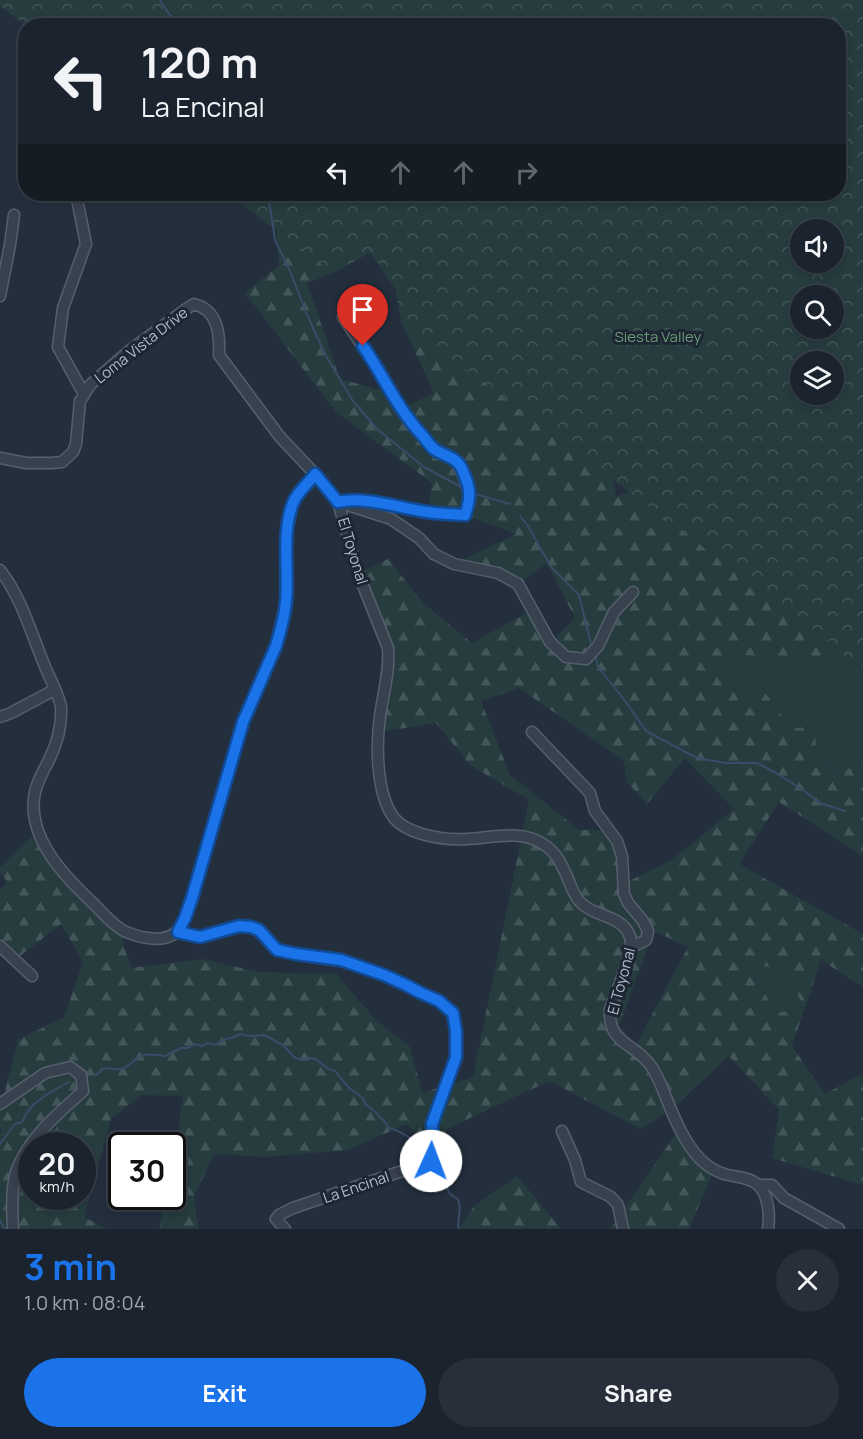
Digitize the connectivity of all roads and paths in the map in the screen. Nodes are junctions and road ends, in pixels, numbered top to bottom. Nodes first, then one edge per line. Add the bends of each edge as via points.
1 (77, 201) edge
2 (14, 215) dead end
3 (0, 296) edge
4 (343, 317) dead end
5 (84, 394) junction
6 (0, 458) edge
7 (315, 474) junction
8 (338, 502) junction
9 (0, 570) edge
10 (633, 592) dead end
11 (54, 690) junction
12 (0, 717) edge
13 (532, 732) dead end
14 (178, 932) junction
15 (0, 946) edge
16 (632, 947) junction
17 (32, 976) dead end
18 (0, 1104) edge
19 (562, 1131) dead end
20 (758, 1185) junction
21 (13, 1229) edge
22 (285, 1229) edge
23 (623, 1229) edge
24 (768, 1229) edge
25 (839, 1229) edge

1 - 5 street via 86,244 63,308 58,347
2 - 3 street
4 - 8 street via 415,428 435,449 459,463 470,501 465,515 349,500
5 - 6 street, Loma Vista Drive via 78,410 76,444 62,462 26,463
5 - 7 street, Loma Vista Drive via 153,333 194,304 203,306 215,321 220,337 219,355 280,437
7 - 8 street, El Toyonal
7 - 14 street via 292,506 286,536 286,601 276,646 243,722 192,898
8 - 10 street via 391,519 434,554 454,564 498,573 518,584 550,642 566,657 585,659 598,646 614,612
8 - 16 street, El Toyonal via 358,573 388,648 378,741 383,792 393,816 406,828 430,837 508,835 542,843 563,866 580,903 624,926
9 - 11 street via 20,606
11 - 12 street
11 - 14 street via 61,706 58,735 34,796 33,813 42,840 69,881 123,930 152,939
13 - 16 street via 590,793 596,811 617,841 624,894 648,931 646,940
14 - 22 street, La Encinal via 200,937 239,926 251,927 259,930 277,950 341,960 384,975 439,1001 453,1013 456,1057 432,1124 431,1161 279,1215 276,1219
15 - 17 street
16 - 20 street, El Toyonal via 610,1009 614,1033 652,1067 679,1129 701,1160 714,1170
18 - 21 street via 45,1073 70,1067 81,1075 82,1091 32,1141 17,1169
19 - 23 street via 581,1182 611,1197 618,1205
20 - 24 street via 768,1207
20 - 25 street, El Toyonal via 772,1185 784,1198

